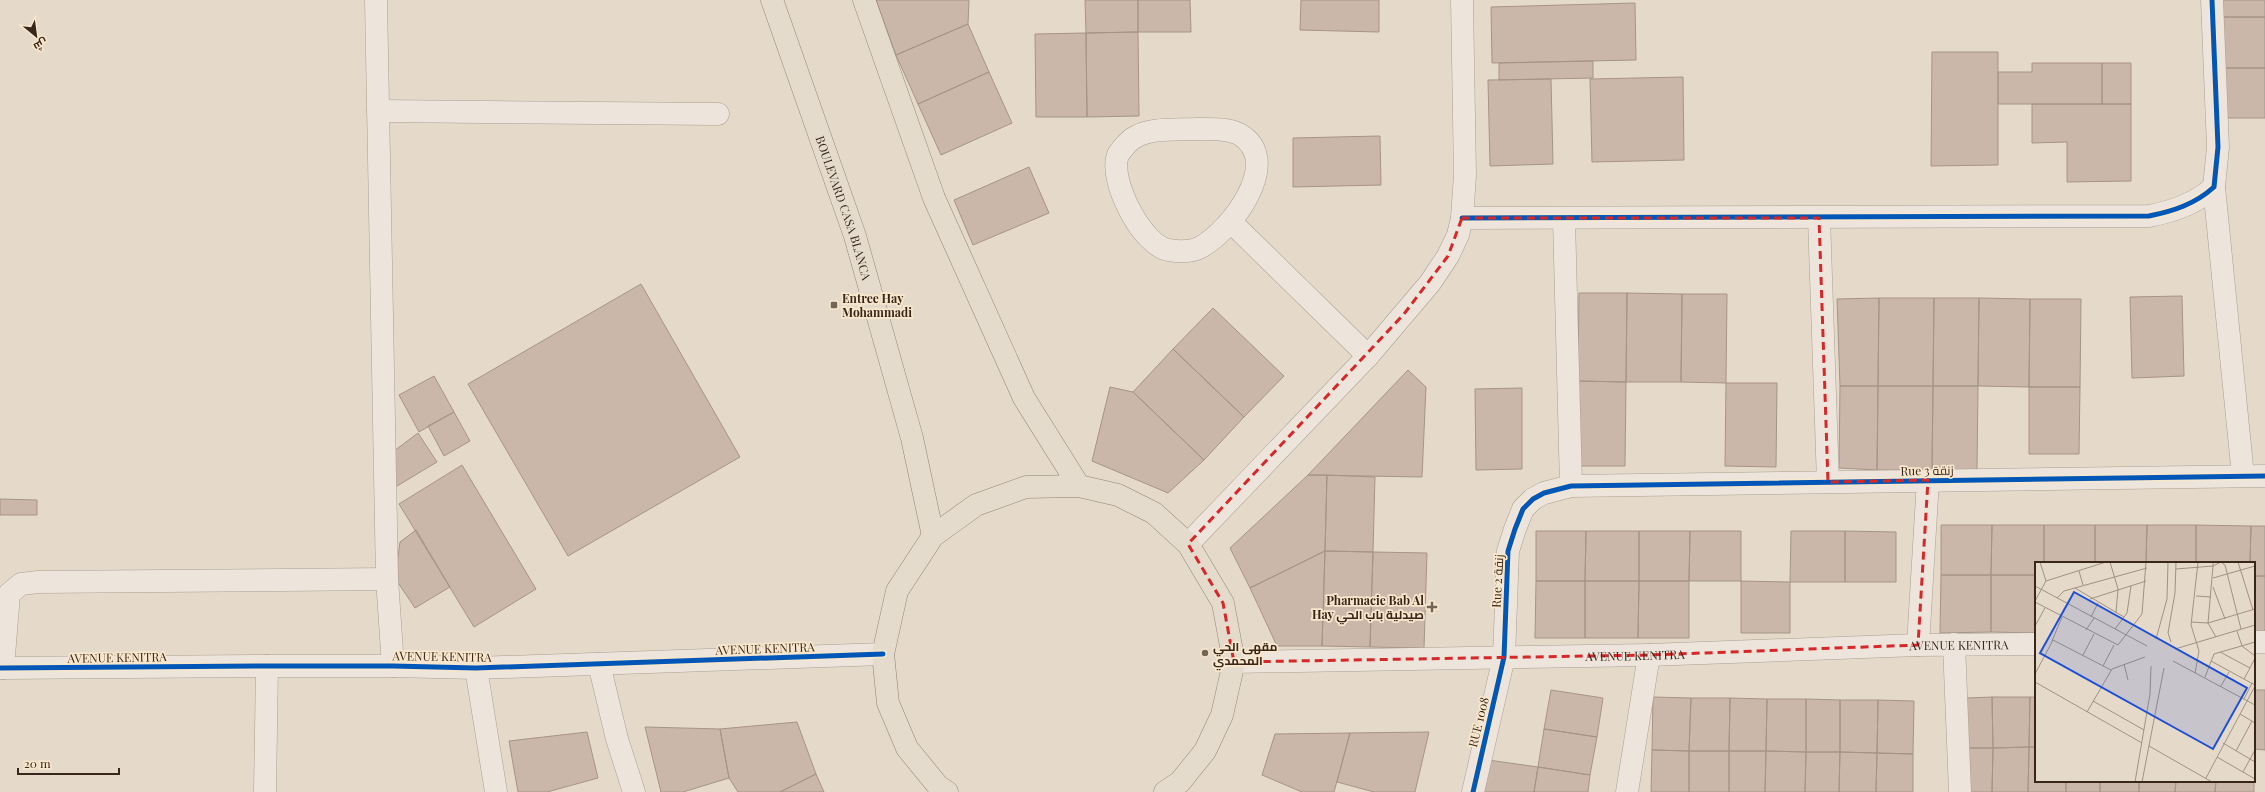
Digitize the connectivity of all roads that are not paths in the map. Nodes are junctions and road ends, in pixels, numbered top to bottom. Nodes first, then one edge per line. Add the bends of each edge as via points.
1 (376, 0) edge
2 (772, 0) edge
3 (864, 0) edge
4 (1462, 0) edge
5 (2212, 0) edge
6 (378, 111) junction
7 (718, 114) dead end
8 (2214, 187) junction
9 (1462, 218) junction
10 (1820, 218) junction
11 (1564, 219) junction
12 (1231, 222) junction
13 (1368, 356) junction
14 (2243, 476) junction
15 (2265, 476) edge
16 (1928, 480) junction
17 (1828, 482) junction
18 (1079, 486) junction
19 (1580, 486) junction
20 (933, 536) junction
21 (1188, 544) junction
22 (387, 579) junction
23 (1918, 644) junction
24 (1954, 644) junction
25 (2035, 644) edge
26 (883, 654) junction
27 (1649, 655) junction
28 (1504, 657) junction
29 (1234, 662) junction
30 (599, 664) junction
31 (267, 666) junction
32 (393, 666) junction
33 (2, 668) edge
34 (476, 668) junction
35 (1175, 789) edge
36 (939, 790) edge
37 (265, 792) edge
38 (496, 792) edge
39 (634, 792) edge
40 (1472, 792) edge
41 (1628, 792) edge
42 (1960, 792) edge

1 - 6 street
2 - 20 main road, BOULEVARD CASA BLANCA via 855,236 912,438
3 - 18 main road via 934,198 1024,398
4 - 9 street via 1465,175
5 - 8 street via 2218,147
6 - 7 street
6 - 22 street
8 - 10 street via 2201,199 2172,212 2150,216
8 - 14 street
9 - 11 street
9 - 13 street via 1458,235 1448,256 1430,283
10 - 11 street
10 - 17 street
11 - 19 street
12 - 12 street via 1251,187 1257,164 1256,151 1238,134 1216,129 1149,132 1131,139 1118,155 1117,172 1124,202 1144,233 1167,250 1183,251 1198,248
12 - 13 street
13 - 21 street
14 - 15 street, Rue 3 زنقة
14 - 16 street, Rue 3 زنقة
16 - 17 street, Rue 3 زنقة
16 - 23 street
17 - 19 street, Rue 3 زنقة
18 - 20 main road via 1026,487 976,505
18 - 21 main road via 1118,495 1154,514
19 - 28 street, Rue 2 زنقة via 1544,492 1523,509 1508,550
20 - 26 main road via 897,591
21 - 29 main road via 1223,603
22 - 32 street
22 - 33 street via 21,584 9,594
23 - 24 street, AVENUE KENITRA
23 - 27 street, AVENUE KENITRA
24 - 25 street, AVENUE KENITRA
24 - 42 street
26 - 30 street, AVENUE KENITRA
26 - 36 main road via 888,703 907,748
27 - 28 street, AVENUE KENITRA
27 - 41 street
28 - 29 street, AVENUE KENITRA
28 - 40 street, RUE 1008
29 - 35 main road via 1222,715 1205,751
30 - 34 street, AVENUE KENITRA
30 - 39 street via 617,739
31 - 32 street, AVENUE KENITRA
31 - 33 street, AVENUE KENITRA
31 - 37 street
32 - 34 street, AVENUE KENITRA
34 - 38 street

